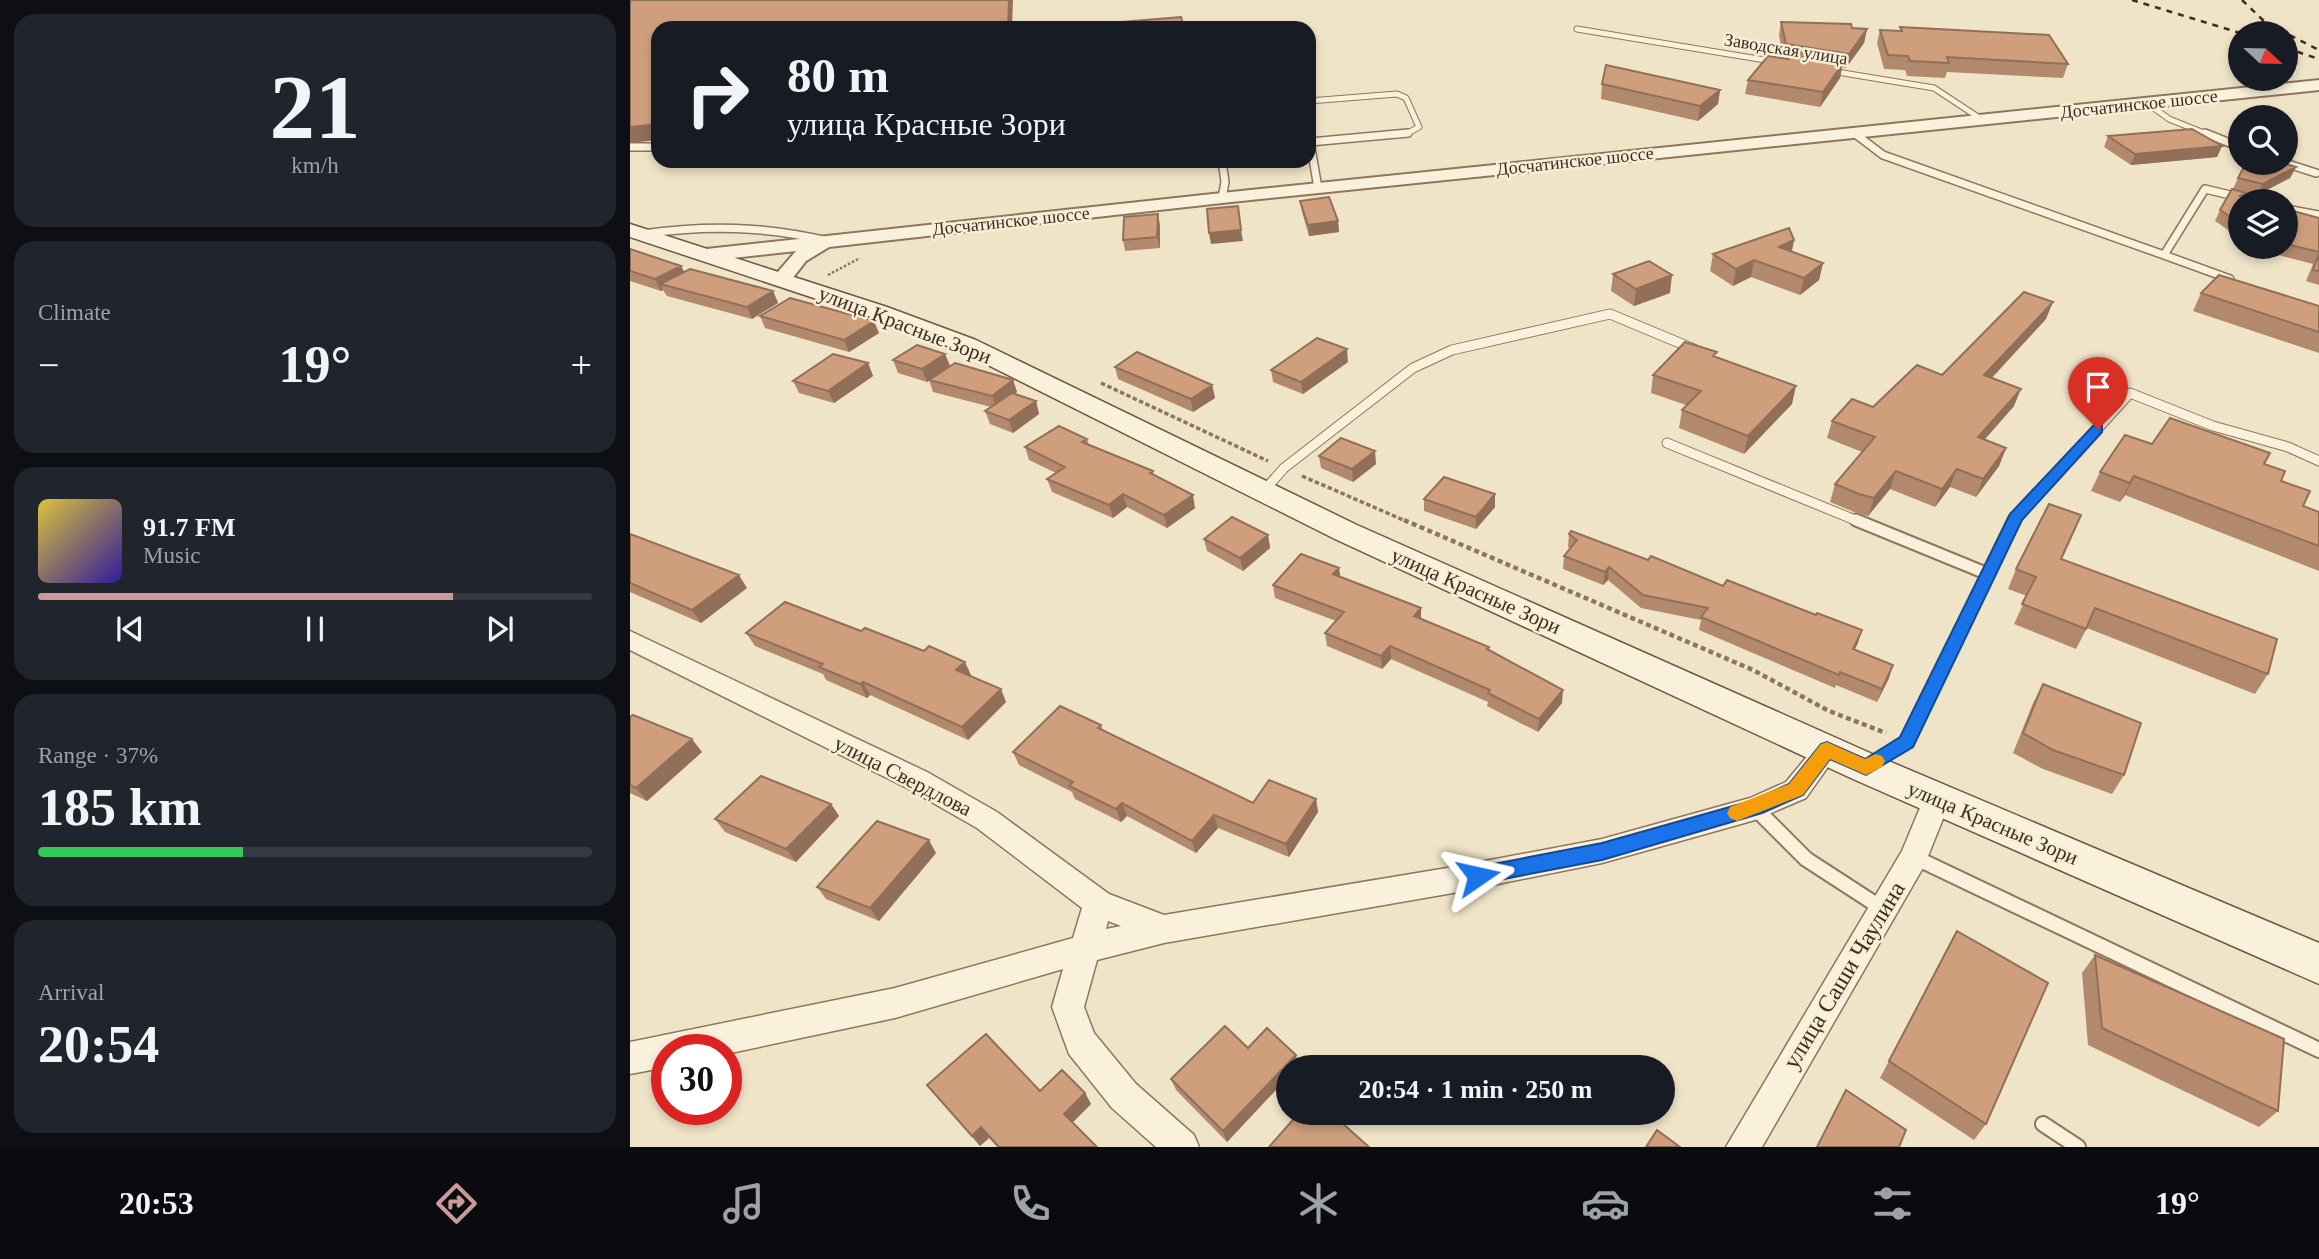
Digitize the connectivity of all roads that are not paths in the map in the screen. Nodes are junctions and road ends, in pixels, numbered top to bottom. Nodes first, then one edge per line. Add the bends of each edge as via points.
1 (1577, 29) dead end
2 (2319, 85) edge
3 (1316, 100) edge
4 (2147, 103) junction
5 (1981, 120) junction
6 (1853, 132) junction
7 (1316, 139) edge
8 (2228, 142) edge
9 (651, 147) edge
10 (630, 148) edge
11 (2298, 167) edge
12 (1223, 168) edge
13 (1315, 168) edge
14 (2316, 173) dead end
15 (1318, 188) junction
16 (2228, 195) edge
17 (1222, 198) junction
18 (2298, 211) edge
19 (2319, 215) edge
20 (636, 232) edge
21 (831, 241) junction
22 (706, 255) junction
23 (2164, 255) junction
24 (781, 280) junction
25 (2242, 284) edge
26 (1704, 353) edge
27 (1667, 443) dead end
28 (2319, 461) edge
29 (1273, 480) junction
30 (1988, 574) junction
31 (630, 640) edge
32 (1827, 750) junction
33 (1866, 768) junction
34 (1937, 799) junction
35 (1755, 808) junction
36 (1914, 857) junction
37 (1097, 903) junction
38 (1883, 909) junction
39 (1164, 929) junction
40 (1083, 949) junction
41 (2319, 964) edge
42 (742, 1035) edge
43 (2319, 1051) edge
44 (651, 1054) edge
45 (630, 1058) edge
46 (2043, 1124) dead end
47 (1182, 1147) edge
48 (1743, 1147) edge
49 (2078, 1147) edge

1 - 5 lane, Заводская улица via 1934,88
2 - 4 street, Досчатинское шоссе
3 - 7 lane via 1397,94 1406,98 1419,127 1406,134
4 - 5 street, Досчатинское шоссе
4 - 8 lane via 2169,119
5 - 6 street, Досчатинское шоссе
6 - 15 street, Досчатинское шоссе
6 - 23 lane via 1883,155
9 - 10 lane
11 - 14 lane
12 - 17 lane
13 - 15 lane
15 - 17 street, Досчатинское шоссе
16 - 23 lane via 2205,189
17 - 21 street, Досчатинское шоссе
18 - 19 lane
20 - 21 lane via 729,225 798,232
20 - 22 main road, улица Красные Зори
21 - 22 street, Досчатинское шоссе
21 - 24 street, Досчатинское шоссе via 799,257
22 - 24 main road, улица Красные Зори
23 - 25 lane
24 - 29 main road, улица Красные Зори via 967,345
26 - 29 lane via 1610,314 1452,350 1413,368
27 - 30 lane
28 - 30 lane via 2130,393 2015,518
29 - 32 main road, улица Красные Зори
30 - 33 lane via 1906,742
31 - 37 street, улица Свердлова via 917,780 987,820
32 - 33 main road, улица Красные Зори
32 - 35 street via 1796,790
33 - 34 main road, улица Красные Зори
34 - 36 street, улица Саши Чаулина
34 - 41 main road, улица Красные Зори
35 - 38 lane via 1806,859
35 - 39 street via 1602,851
36 - 38 street, улица Саши Чаулина
36 - 43 lane
37 - 39 street, улица Свердлова
37 - 40 street
38 - 48 street, улица Саши Чаулина
39 - 40 street
40 - 42 street via 895,1003
40 - 47 street via 1068,1007 1081,1043 1124,1096
44 - 45 street
46 - 49 lane

